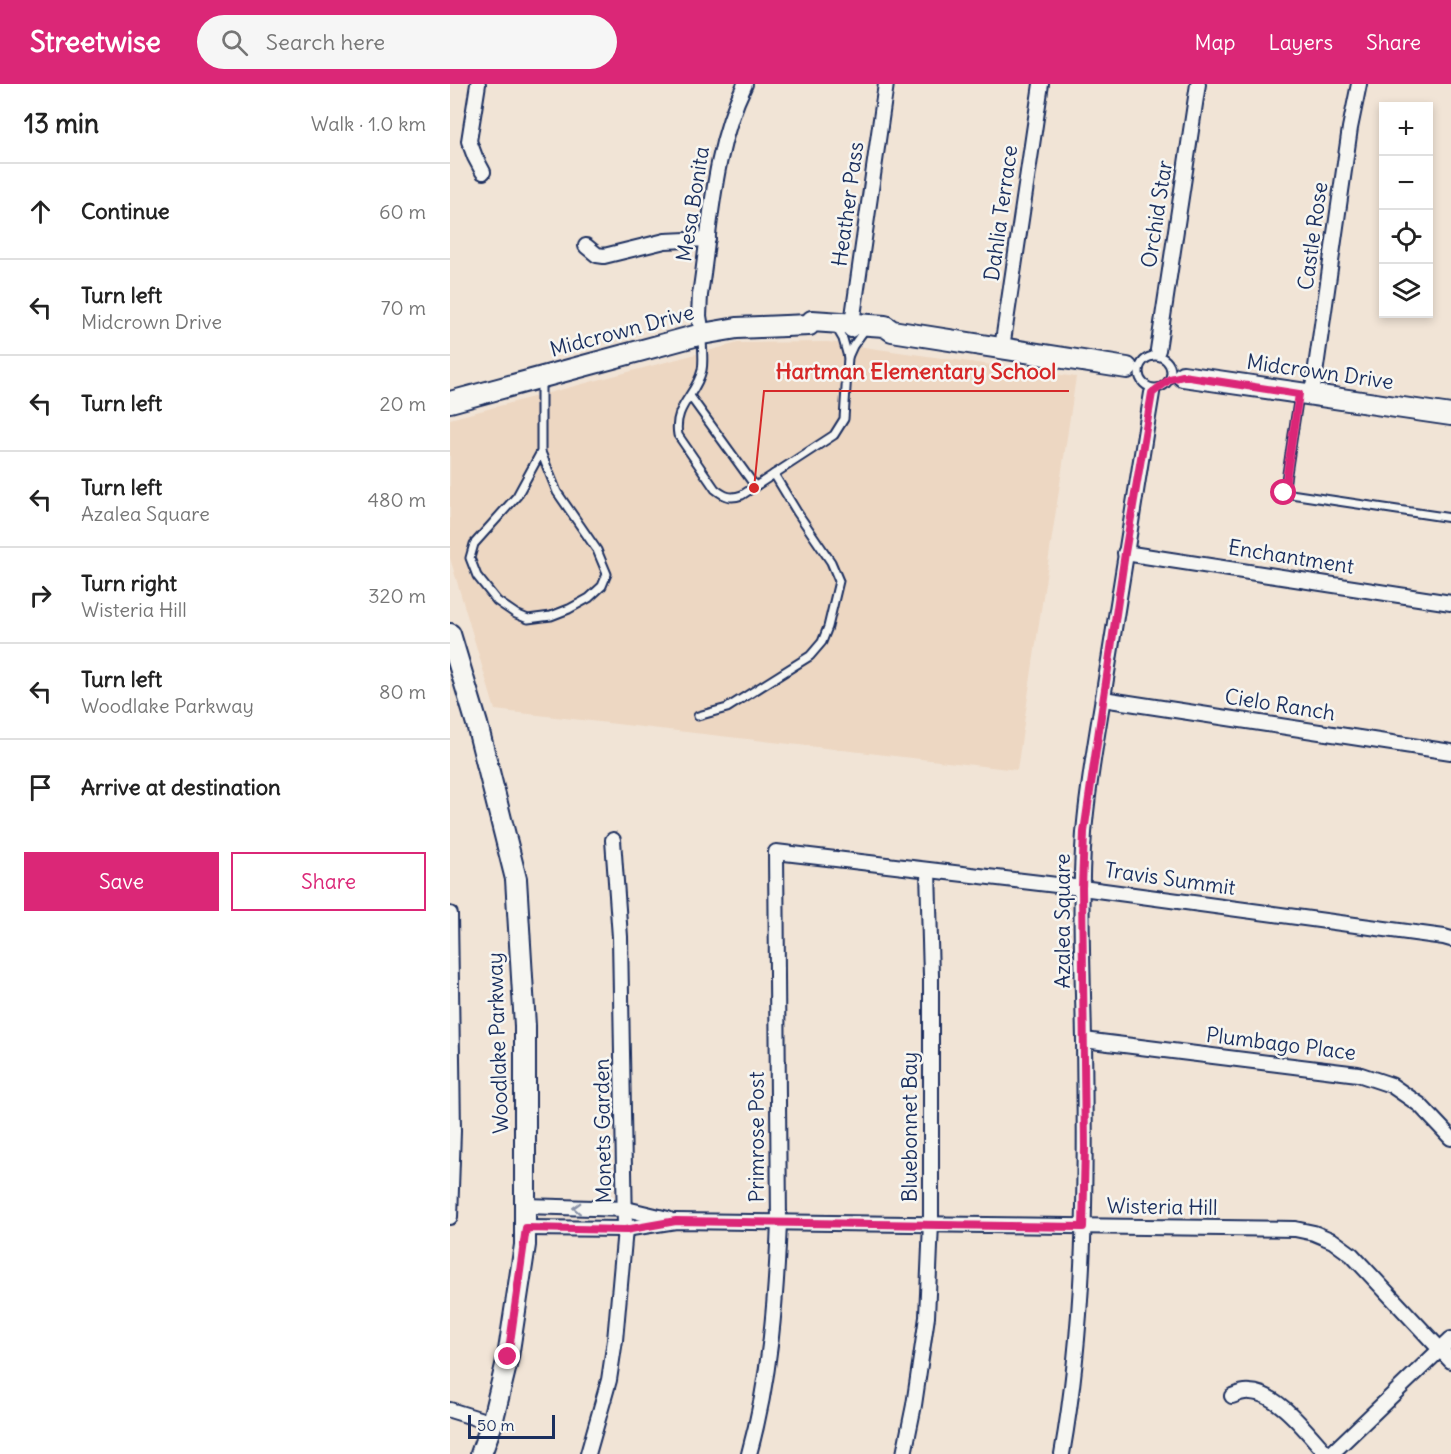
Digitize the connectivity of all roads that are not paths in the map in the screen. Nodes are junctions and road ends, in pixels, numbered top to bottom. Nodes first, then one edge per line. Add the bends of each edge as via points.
1 (478, 84) edge
2 (745, 84) edge
3 (886, 84) edge
4 (1041, 84) edge
5 (1198, 84) edge
6 (1359, 84) edge
7 (483, 172) dead end
8 (708, 239) junction
9 (586, 246) dead end
10 (847, 327) junction
11 (702, 334) junction
12 (1002, 348) junction
13 (1157, 354) junction
14 (848, 357) junction
15 (1136, 369) junction
16 (1174, 375) junction
17 (541, 378) junction
18 (1153, 389) junction
19 (1305, 394) junction
20 (690, 396) junction
21 (450, 402) edge
22 (1451, 415) edge
23 (541, 452) junction
24 (774, 474) junction
25 (755, 486) junction
26 (1451, 518) edge
27 (1125, 553) junction
28 (1451, 603) edge
29 (450, 634) edge
30 (1103, 699) junction
31 (698, 716) dead end
32 (1451, 752) edge
33 (613, 840) dead end
34 (776, 852) joint
35 (928, 871) junction
36 (1082, 888) junction
37 (450, 914) edge
38 (1451, 939) edge
39 (450, 987) edge
40 (1084, 1041) junction
41 (1451, 1138) edge
42 (525, 1206) junction
43 (626, 1209) junction
44 (450, 1217) edge
45 (676, 1221) junction
46 (778, 1222) junction
47 (931, 1223) junction
48 (1083, 1227) junction
49 (526, 1228) junction
50 (625, 1230) junction
51 (1451, 1339) edge
52 (1440, 1349) junction
53 (1451, 1361) edge
54 (1232, 1396) dead end
55 (450, 1410) edge
56 (492, 1423) junction
57 (481, 1454) edge
58 (588, 1454) edge
59 (749, 1454) edge
60 (904, 1454) edge
61 (1062, 1454) edge
62 (1329, 1454) edge

1 - 7 street via 470,141
2 - 8 street, Mesa Bonita via 723,143
3 - 10 street, Heather Pass
4 - 12 street, Dahlia Terrace
5 - 13 street, Orchid Star
6 - 19 street, Castle Rose
8 - 9 street via 665,241 604,256
8 - 11 street, Mesa Bonita via 700,295
10 - 11 street, Midcrown Drive via 812,321 808,325 737,328
10 - 12 street, Midcrown Drive via 885,326 892,331
10 - 14 lane
10 - 14 lane via 853,346
11 - 17 street, Midcrown Drive
11 - 20 lane via 702,370
12 - 15 street, Midcrown Drive
13 - 15 lane
13 - 16 lane via 1166,360
14 - 24 lane via 844,419 834,435
15 - 18 lane
16 - 18 lane
16 - 19 street, Midcrown Drive
17 - 21 street, Midcrown Drive
17 - 23 lane
18 - 27 street, Azalea Square
19 - 22 street, Midcrown Drive
19 - 26 lane via 1284,493
20 - 25 lane
20 - 25 lane via 677,417 678,435 715,489 733,498
23 - 23 lane via 518,496 474,544 471,558 477,576 496,601 528,619 551,616 589,598 602,586 607,574 597,549 557,492
24 - 25 lane
24 - 31 lane via 831,562 839,581 828,627 810,656 727,708
27 - 28 street, Enchantment
27 - 30 street, Azalea Square
29 - 42 street, Woodlake Parkway via 516,879 525,1026
30 - 32 street, Cielo Ranch
30 - 36 street, Azalea Square via 1084,832
33 - 43 street, Monets Garden via 620,937
34 - 35 street, Travis Summit
34 - 46 street, Primrose Post
35 - 36 street, Travis Summit
35 - 47 street, Bluebonnet Bay
36 - 38 street, Travis Summit
36 - 40 street, Azalea Square
37 - 39 street
39 - 44 street
40 - 41 street, Plumbago Place via 1358,1074 1391,1085 1420,1105
40 - 48 street, Azalea Square
43 -> 42 street, Wisteria Hill
42 - 49 street, Woodlake Parkway
43 - 45 street, Wisteria Hill
43 - 50 street, Monets Garden
45 - 46 street, Wisteria Hill
45 - 50 street, Wisteria Hill
46 - 47 street, Wisteria Hill
46 - 59 street, Primrose Post via 768,1360
47 - 48 street, Wisteria Hill
47 - 60 street, Bluebonnet Bay via 927,1317
48 - 52 street, Wisteria Hill via 1295,1229 1314,1233 1352,1256
48 - 61 street, Azalea Square via 1078,1332
49 - 50 street, Wisteria Hill
49 - 56 street, Woodlake Parkway via 508,1357
50 - 58 street, Monets Garden via 609,1380
51 - 52 street
52 - 53 street, Wisteria Hill
52 - 62 street
54 - 62 street via 1248,1391 1266,1395
55 - 56 street
56 - 57 street, Woodlake Parkway

